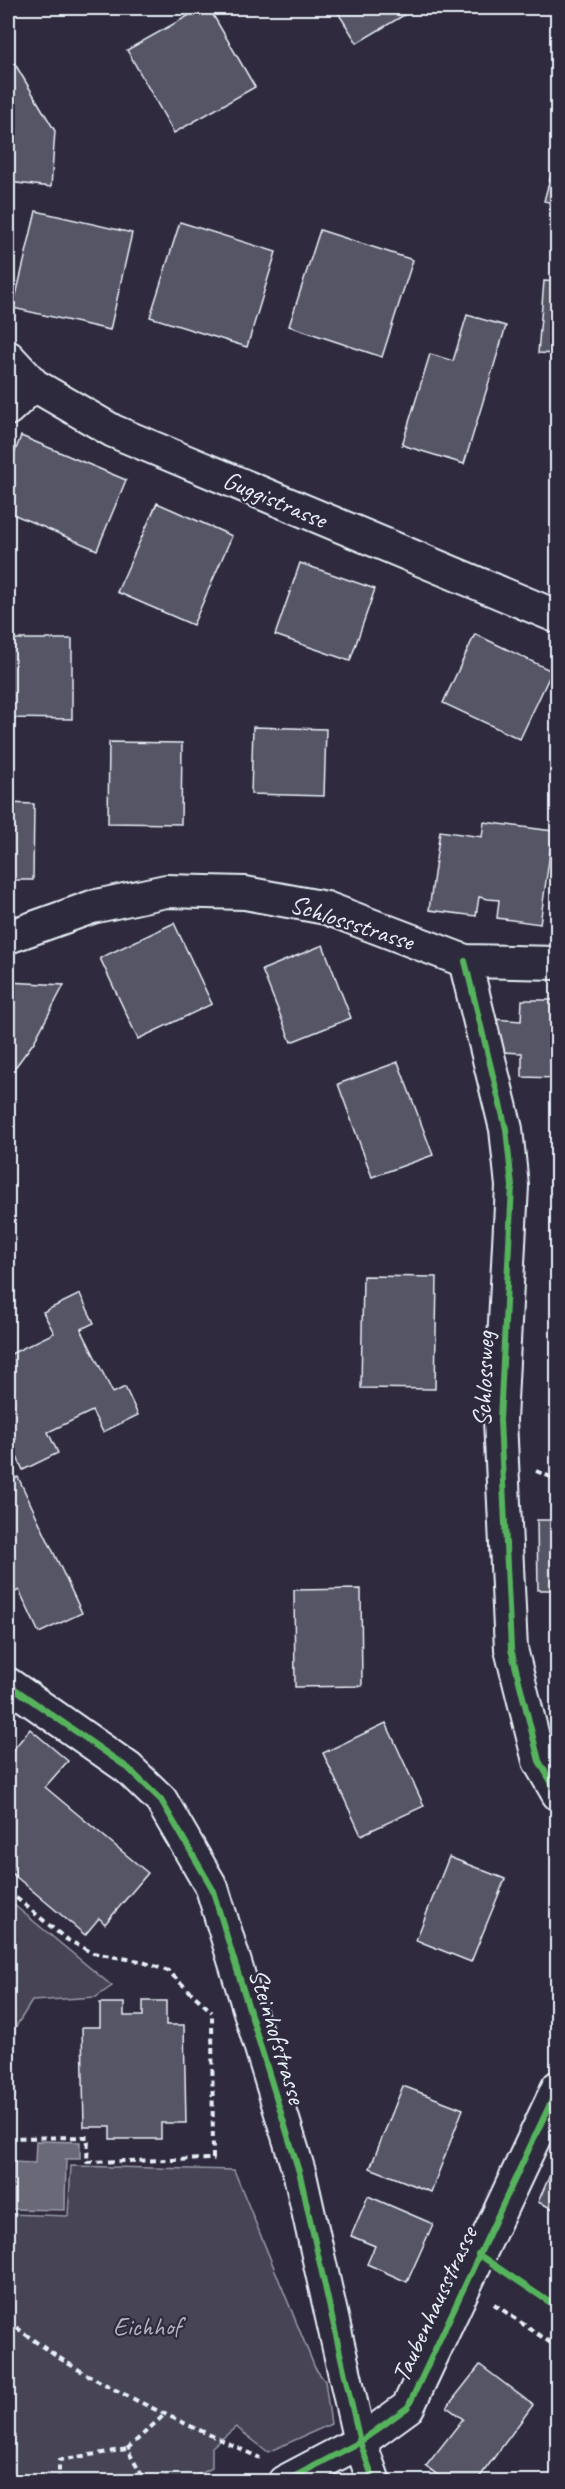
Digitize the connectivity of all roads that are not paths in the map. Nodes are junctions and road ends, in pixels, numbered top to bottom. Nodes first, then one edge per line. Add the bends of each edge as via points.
1 (8, 357) edge
2 (34, 385) junction
3 (8, 409) edge
4 (558, 617) edge
5 (8, 937) edge
6 (465, 961) junction
7 (558, 963) edge
8 (8, 1684) edge
9 (558, 1794) edge
10 (558, 2088) edge
11 (360, 2442) junction
12 (291, 2478) edge
13 (374, 2481) edge

1 - 2 street, Guggistrasse
2 - 3 street
2 - 4 street, Guggistrasse via 112,431
5 - 6 street, Schlossstrasse via 92,907 166,891 245,892 326,908
6 - 7 street, Schlossstrasse
6 - 9 street, Schlossweg via 506,1129 512,1186 500,1420 511,1649 539,1761
8 - 11 street, Steinhofstrasse via 128,1768 161,1800 212,1888 300,2175
10 - 11 street, Taubenhausstrasse via 408,2407
11 - 12 street, Taubenhausstrasse
11 - 13 street, Steinhofstrasse

